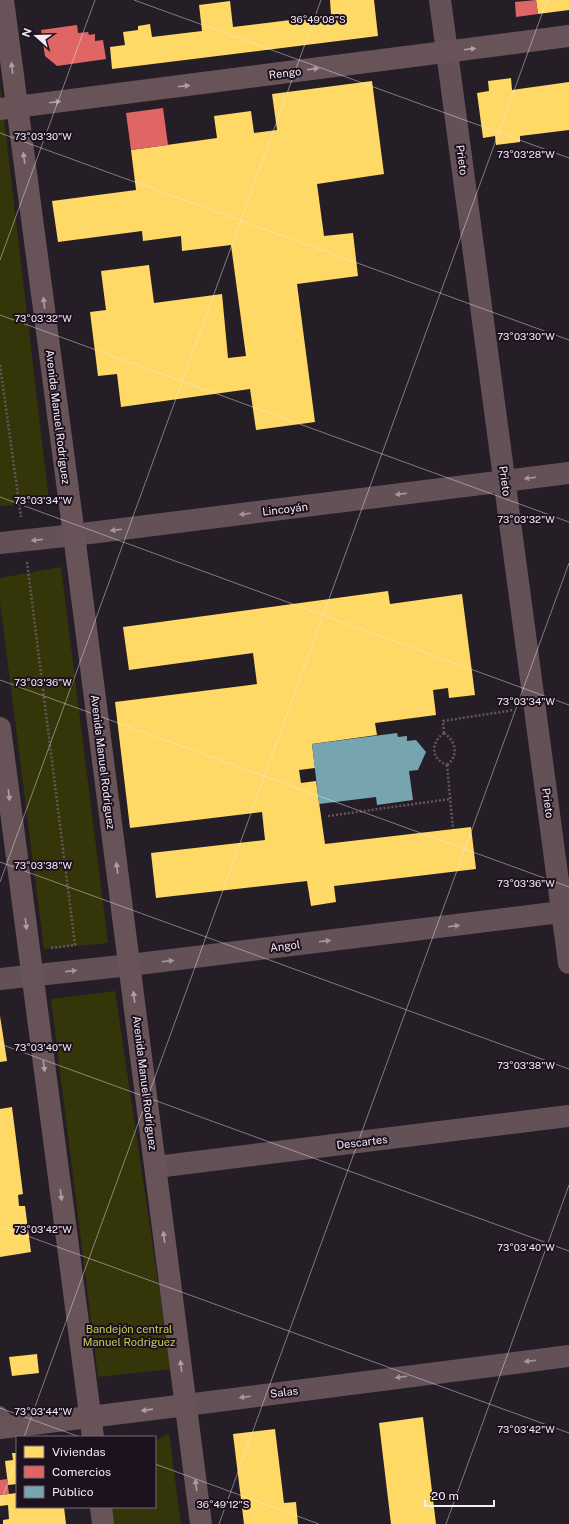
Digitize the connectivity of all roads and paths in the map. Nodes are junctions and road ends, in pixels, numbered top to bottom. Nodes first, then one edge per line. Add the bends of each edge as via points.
1 (3, 0) edge
2 (440, 0) edge
3 (569, 36) edge
4 (447, 52) junction
5 (8, 108) edge
6 (0, 365) edge
7 (569, 473) edge
8 (504, 481) junction
9 (22, 520) dead end
10 (74, 536) junction
11 (0, 543) edge
12 (27, 560) dead end
13 (535, 707) junction
14 (0, 728) edge
15 (444, 733) junction
16 (447, 765) junction
17 (450, 799) junction
18 (328, 816) dead end
19 (453, 829) dead end
20 (566, 912) edge
21 (75, 945) dead end
22 (569, 963) edge
23 (130, 965) junction
24 (33, 975) junction
25 (0, 979) edge
26 (569, 1116) edge
27 (156, 1167) junction
28 (569, 1356) edge
29 (186, 1405) junction
30 (4, 1423) edge
31 (92, 1427) edge
32 (101, 1508) edge
33 (103, 1524) edge
34 (202, 1524) edge

5 -> 1 main road, Avenida Manuel Rodríguez
2 - 4 street, Prieto
4 -> 3 main road, Rengo
5 -> 4 main road, Rengo
4 - 8 street, Prieto
10 -> 5 main road, Avenida Manuel Rodríguez via 30,197
6 - 9 path
7 -> 8 street, Lincoyán
8 -> 10 street, Lincoyán
8 - 13 street, Prieto
10 -> 11 street, Lincoyán
23 -> 10 main road, Avenida Manuel Rodríguez
12 - 21 path
13 - 15 path via 443,721
13 - 20 street, Prieto
14 -> 24 main road
15 - 16 path via 450,737 454,754 452,762
15 - 16 path via 438,737 434,747 439,762
16 - 17 path
17 - 18 path
17 - 19 path
20 - 22 street, Prieto
23 -> 20 street, Angol
24 -> 23 street, Angol
27 -> 23 main road, Avenida Manuel Rodríguez
24 - 25 street, Angol
24 -> 31 main road
26 - 27 street, Descartes
29 -> 27 main road, Avenida Manuel Rodríguez
28 -> 29 street, Salas
29 -> 31 main road, Salas
34 -> 29 main road, Avenida Manuel Rodríguez
30 - 31 main road, Salas
32 - 33 main road

